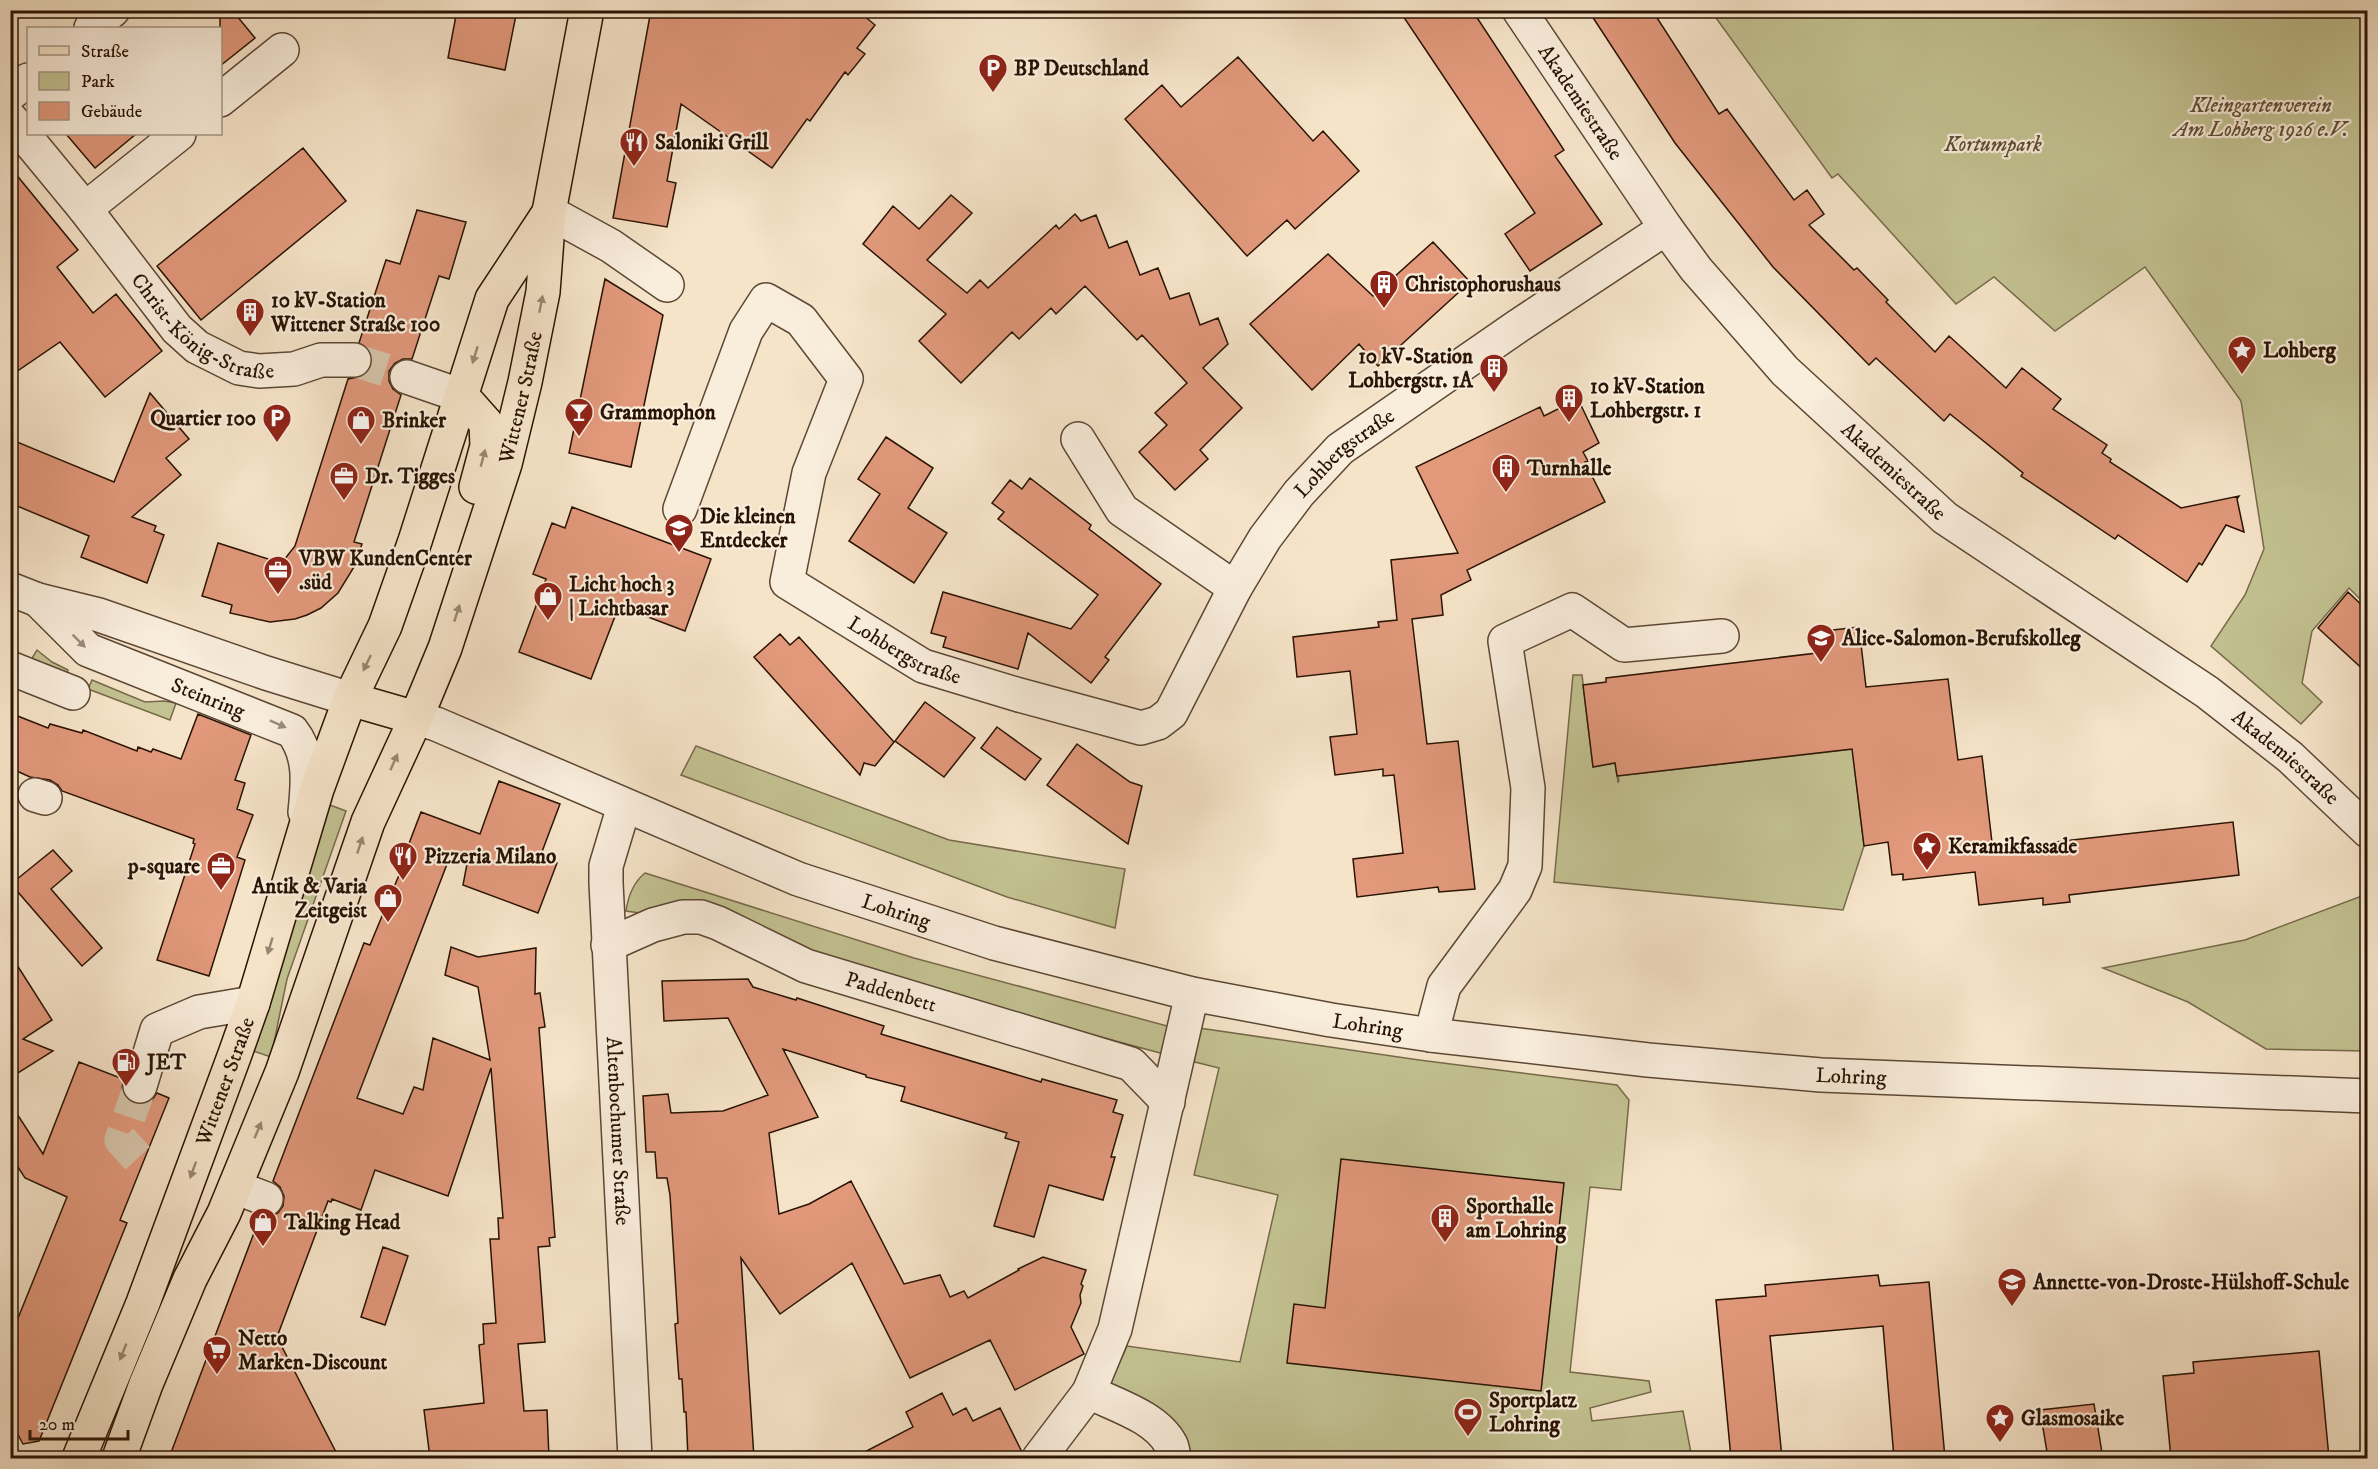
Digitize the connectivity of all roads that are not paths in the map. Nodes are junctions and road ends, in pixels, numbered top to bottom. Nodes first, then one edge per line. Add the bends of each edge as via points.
1 (113, 10) edge
2 (587, 10) edge
3 (1519, 10) edge
4 (92, 27) edge
5 (282, 50) dead end
6 (27, 81) edge
7 (10, 94) edge
8 (222, 98) edge
9 (10, 118) edge
10 (178, 135) edge
11 (85, 209) junction
12 (549, 212) junction
13 (1666, 228) junction
14 (667, 285) dead end
15 (354, 360) tunnel mouth
16 (407, 377) tunnel mouth
17 (462, 396) junction
18 (1078, 439) dead end
19 (680, 508) dead end
20 (468, 577) junction
21 (1235, 588) junction
22 (24, 594) edge
23 (1722, 636) dead end
24 (10, 668) edge
25 (72, 693) dead end
26 (350, 699) junction
27 (416, 718) junction
28 (624, 806) junction
29 (2367, 831) edge
30 (303, 837) junction
31 (608, 945) junction
32 (1192, 994) junction
33 (253, 1003) junction
34 (1431, 1035) junction
35 (140, 1086) tunnel mouth
36 (2367, 1095) edge
37 (1168, 1102) junction
38 (235, 1187) junction
39 (266, 1199) dead end
40 (1089, 1392) junction
41 (79, 1458) edge
42 (118, 1458) edge
43 (635, 1458) edge
44 (1039, 1458) edge
45 (1174, 1458) edge

1 - 4 street
2 - 12 main road, Wittener Straße
3 - 13 street, Akademiestraße
5 - 8 street
6 - 7 street
9 - 11 street, Christ-König-Straße
10 - 11 street
11 - 15 street, Christ-König-Straße via 177,328 211,356 239,368 259,371 294,369 321,360
12 - 14 street via 611,246
12 -> 17 main road, Wittener Straße via 492,300
20 -> 12 main road, Wittener Straße via 505,464 525,382 543,292
13 - 21 street, Lohbergstraße via 1340,449 1265,538
13 - 29 street, Akademiestraße via 1696,269 1785,371 1945,518 2207,692 2290,758
16 - 17 street
20 -> 17 main road, Wittener Straße via 465,535 487,446 486,423
17 -> 26 main road, Wittener Straße via 385,626
18 - 21 street via 1122,510
19 - 21 street, Lohbergstraße via 746,331 766,300 801,320 846,379 809,473 787,582 923,666 1141,728 1158,723 1171,713
27 -> 20 main road, Wittener Straße
22 - 26 street, Steinring via 99,615
22 -> 30 street, Steinring via 88,650 292,731 301,742 306,760 308,786
23 - 34 street via 1624,645 1572,610 1505,641 1528,788 1525,866 1515,890 1444,986
24 - 25 street
26 - 27 main road
26 - 30 main road, Wittener Straße
27 - 28 street, Lohring
38 -> 27 main road, Wittener Straße via 302,1020 368,822
28 - 31 street, Altenbochumer Straße via 606,866
28 - 32 street, Lohring via 798,879 994,944
30 -> 33 main road, Wittener Straße
31 - 37 street, Paddenbett via 653,925 701,917 806,966 1131,1064
31 - 43 street, Altenbochumer Straße
32 - 34 street, Lohring
32 - 37 street
33 - 35 street via 199,1012 157,1030
33 -> 41 main road, Wittener Straße via 143,1303
34 - 36 street, Lohring via 1821,1075
37 - 40 street via 1115,1329
38 - 39 street
38 - 42 main road, Wittener Straße via 187,1288
40 - 44 street
40 - 45 street via 1157,1428 1171,1445

